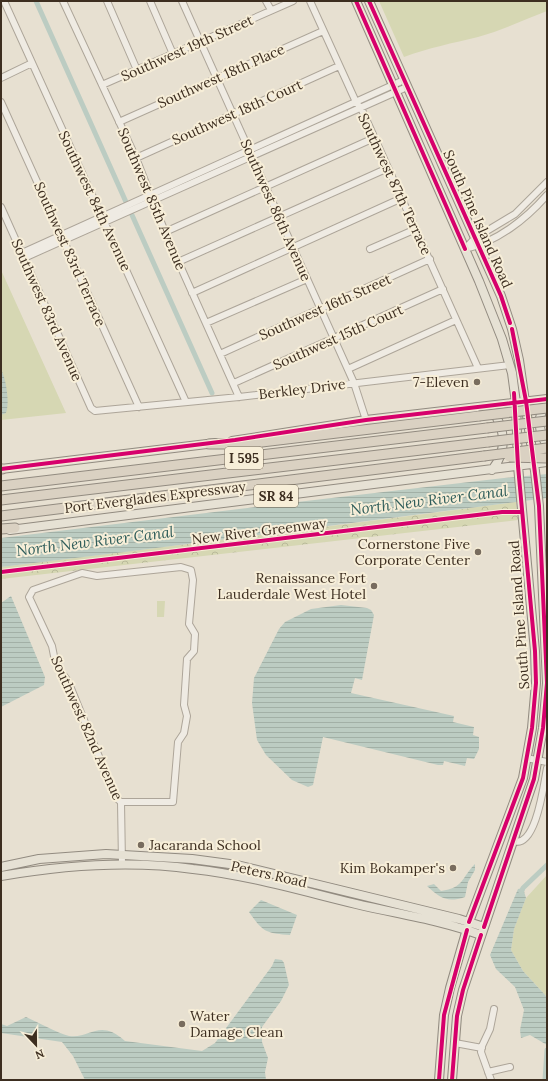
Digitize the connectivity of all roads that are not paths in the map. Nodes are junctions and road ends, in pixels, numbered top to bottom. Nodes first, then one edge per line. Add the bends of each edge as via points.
1 (4, 1) edge
2 (64, 1) edge
3 (106, 1) edge
4 (150, 1) edge
5 (182, 1) edge
6 (266, 1) edge
7 (293, 1) edge
8 (310, 1) edge
9 (356, 1) edge
10 (369, 1) edge
11 (271, 10) junction
12 (323, 31) junction
13 (201, 42) junction
14 (173, 54) junction
15 (32, 64) junction
16 (339, 66) junction
17 (137, 70) junction
18 (1, 78) edge
19 (217, 78) junction
20 (405, 84) junction
21 (102, 85) junction
22 (394, 88) junction
23 (1, 102) edge
24 (358, 105) junction
25 (233, 114) junction
26 (119, 122) junction
27 (374, 138) junction
28 (250, 153) junction
29 (136, 158) junction
30 (388, 168) junction
31 (547, 182) edge
32 (265, 187) junction
33 (547, 195) edge
34 (150, 198) junction
35 (402, 198) junction
36 (1, 207) edge
37 (279, 218) junction
38 (103, 219) junction
39 (416, 229) junction
40 (165, 232) junction
41 (62, 238) junction
42 (477, 242) junction
43 (292, 247) junction
44 (370, 249) dead end
45 (465, 249) junction
46 (23, 255) junction
47 (430, 260) junction
48 (178, 262) junction
49 (307, 279) junction
50 (443, 289) junction
51 (192, 293) junction
52 (321, 308) junction
53 (493, 316) junction
54 (456, 320) junction
55 (206, 323) junction
56 (512, 329) junction
57 (335, 339) junction
58 (220, 354) junction
59 (510, 365) junction
60 (478, 368) junction
61 (348, 369) junction
62 (354, 383) junction
63 (234, 384) junction
64 (239, 397) junction
65 (547, 399) edge
66 (526, 401) junction
67 (186, 402) junction
68 (516, 404) junction
69 (547, 404) edge
70 (139, 407) junction
71 (481, 407) junction
72 (547, 408) edge
73 (95, 411) joint
74 (366, 420) junction
75 (547, 421) edge
76 (547, 435) edge
77 (209, 444) junction
78 (547, 447) edge
79 (484, 456) junction
80 (547, 458) edge
81 (547, 462) edge
82 (534, 464) junction
83 (1, 469) edge
84 (492, 470) junction
85 (518, 470) junction
86 (1, 486) edge
87 (1, 500) edge
88 (1, 516) edge
89 (15, 528) joint
90 (1, 530) edge
91 (545, 610) edge
92 (531, 612) junction
93 (526, 758) junction
94 (547, 758) edge
95 (537, 759) junction
96 (547, 762) edge
97 (547, 768) edge
98 (121, 802) junction
99 (513, 841) junction
100 (122, 854) junction
101 (122, 864) junction
102 (1, 866) edge
103 (1, 876) edge
104 (468, 926) junction
105 (483, 931) junction
106 (494, 1009) dead end
107 (455, 1046) junction
108 (481, 1050) junction
109 (440, 1059) junction
110 (510, 1066) dead end
111 (488, 1072) junction
112 (439, 1080) edge
113 (452, 1080) edge
114 (491, 1080) edge

1 - 15 street, Southwest 84th Avenue
2 - 21 street, Southwest 85th Avenue
3 - 17 street
4 - 14 street
5 - 13 street, Southwest 86th Avenue
6 - 11 street
7 - 11 street, Southwest 19th Street
8 - 12 street, Southwest 87th Terrace
9 - 22 main road, South Pine Island Road
10 - 20 main road, South Pine Island Road
11 - 13 street, Southwest 19th Street
12 - 16 street, Southwest 87th Terrace
12 - 19 street, Southwest 18th Place
13 - 14 street, Southwest 19th Street
13 - 19 street, Southwest 86th Avenue
14 - 17 street, Southwest 19th Street
15 - 18 street
15 - 38 street, Southwest 84th Avenue
16 - 24 street, Southwest 87th Terrace
16 - 25 street, Southwest 18th Court
17 - 21 street, Southwest 19th Street
19 - 25 street, Southwest 86th Avenue
19 - 26 street, Southwest 18th Place
20 - 22 street
20 - 42 main road, South Pine Island Road
21 - 26 street, Southwest 85th Avenue
22 - 24 street
22 - 45 main road, South Pine Island Road
23 - 41 street, Southwest 83rd Terrace
24 - 27 street, Southwest 87th Terrace
24 - 28 street
25 - 28 street, Southwest 86th Avenue
25 - 29 street, Southwest 18th Court
26 - 29 street, Southwest 85th Avenue
27 - 30 street, Southwest 87th Terrace
27 - 32 street
28 - 32 street, Southwest 86th Avenue
28 - 34 street
29 - 34 street, Southwest 85th Avenue via 150,191
30 - 35 street, Southwest 87th Terrace
30 - 37 street
31 - 42 street via 515,214
32 - 37 street, Southwest 86th Avenue
32 - 40 street
33 - 42 street via 520,221
34 - 38 street
34 - 40 street, Southwest 85th Avenue
35 - 39 street, Southwest 87th Terrace
35 - 43 street
36 - 46 street, Southwest 83rd Avenue
37 - 43 street, Southwest 86th Avenue
37 - 48 street
38 - 41 street
38 - 67 street, Southwest 84th Avenue
39 - 44 street
39 - 47 street, Southwest 87th Terrace
40 - 48 street, Southwest 85th Avenue
41 - 46 street
41 - 70 street, Southwest 83rd Terrace
42 - 45 street
42 - 56 main road, South Pine Island Road via 501,296
43 - 49 street, Southwest 86th Avenue
43 - 51 street
45 - 53 main road, South Pine Island Road
46 - 73 street, Southwest 83rd Avenue via 88,401
47 - 50 street, Southwest 87th Terrace
47 - 52 street, Southwest 16th Street
48 - 51 street, Southwest 85th Avenue
49 - 52 street, Southwest 86th Avenue
49 - 55 street
50 - 54 street, Southwest 87th Terrace
50 - 57 street, Southwest 15th Court
51 - 55 street, Southwest 85th Avenue
52 - 57 street, Southwest 86th Avenue
52 - 58 street, Southwest 16th Street
53 - 56 main road via 499,323
53 - 59 main road, South Pine Island Road
54 - 60 street, Southwest 87th Terrace
54 - 61 street
55 - 58 street, Southwest 85th Avenue
56 - 66 main road, South Pine Island Road
57 - 61 street, Southwest 86th Avenue
57 - 63 street, Southwest 15th Court
58 - 63 street, Southwest 85th Avenue
59 - 60 street, Berkley Drive
59 - 68 main road, South Pine Island Road
60 - 62 street, Berkley Drive
61 - 62 street, Southwest 86th Avenue
62 - 64 street, Berkley Drive
62 - 74 street, Southwest 86th Avenue
63 - 64 street, Southwest 85th Avenue
64 - 67 street, Berkley Drive
65 - 66 main road
66 - 68 main road
66 - 82 main road, South Pine Island Road
67 - 70 street, Berkley Drive
68 - 71 main road
68 - 85 main road, South Pine Island Road
69 - 78 main road via 539,417 541,435
70 - 73 street, Berkley Drive
71 - 74 main road
71 - 84 main road via 492,410 496,416 503,440 502,455
72 - 77 highway, bridge via 245,444
74 - 77 main road
75 - 86 highway, Port Everglades Expressway / I 595, bridge
76 - 87 highway, bridge
77 - 83 main road
78 - 79 highway, Port Everglades Expressway / I 595, bridge
79 - 80 highway, bridge
79 - 88 highway, Port Everglades Expressway / I 595
81 - 82 main road, SR 84
82 - 85 main road, SR 84
82 - 91 main road, South Pine Island Road
84 - 85 main road, SR 84
84 - 89 main road, SR 84
85 - 92 main road, South Pine Island Road
89 - 90 highway
91 - 92 street
91 - 95 main road, South Pine Island Road via 547,683
92 - 93 main road, South Pine Island Road via 536,683
93 - 95 street
93 - 104 main road, South Pine Island Road via 523,778
94 - 95 street
95 - 96 street
95 - 99 main road, South Pine Island Road via 526,808
97 - 99 street via 533,826 525,840
98 - 98 street, Southwest 82nd Avenue via 116,798 68,681 61,672 29,596 33,590 82,574 97,576 181,567 191,570 193,580 189,624 195,634 194,652 187,658 184,705 187,716 184,733 178,742 173,802
98 - 100 street, Southwest 82nd Avenue
99 - 105 main road, South Pine Island Road
100 - 101 street, Southwest 82nd Avenue
100 - 102 main road, Peters Road via 39,859
100 - 104 main road, Peters Road via 192,859 237,866
101 - 103 main road, Peters Road via 70,866
101 - 104 main road, Peters Road via 193,868 233,875
104 - 105 main road, Peters Road
104 - 109 main road, South Pine Island Road via 444,1015
105 - 107 main road, South Pine Island Road via 457,1016
106 - 108 street via 490,1029
107 - 108 street
107 - 113 main road, South Pine Island Road
108 - 111 street
109 - 112 main road, South Pine Island Road
109 - 113 main road via 450,1069
110 - 111 street
111 - 114 street

